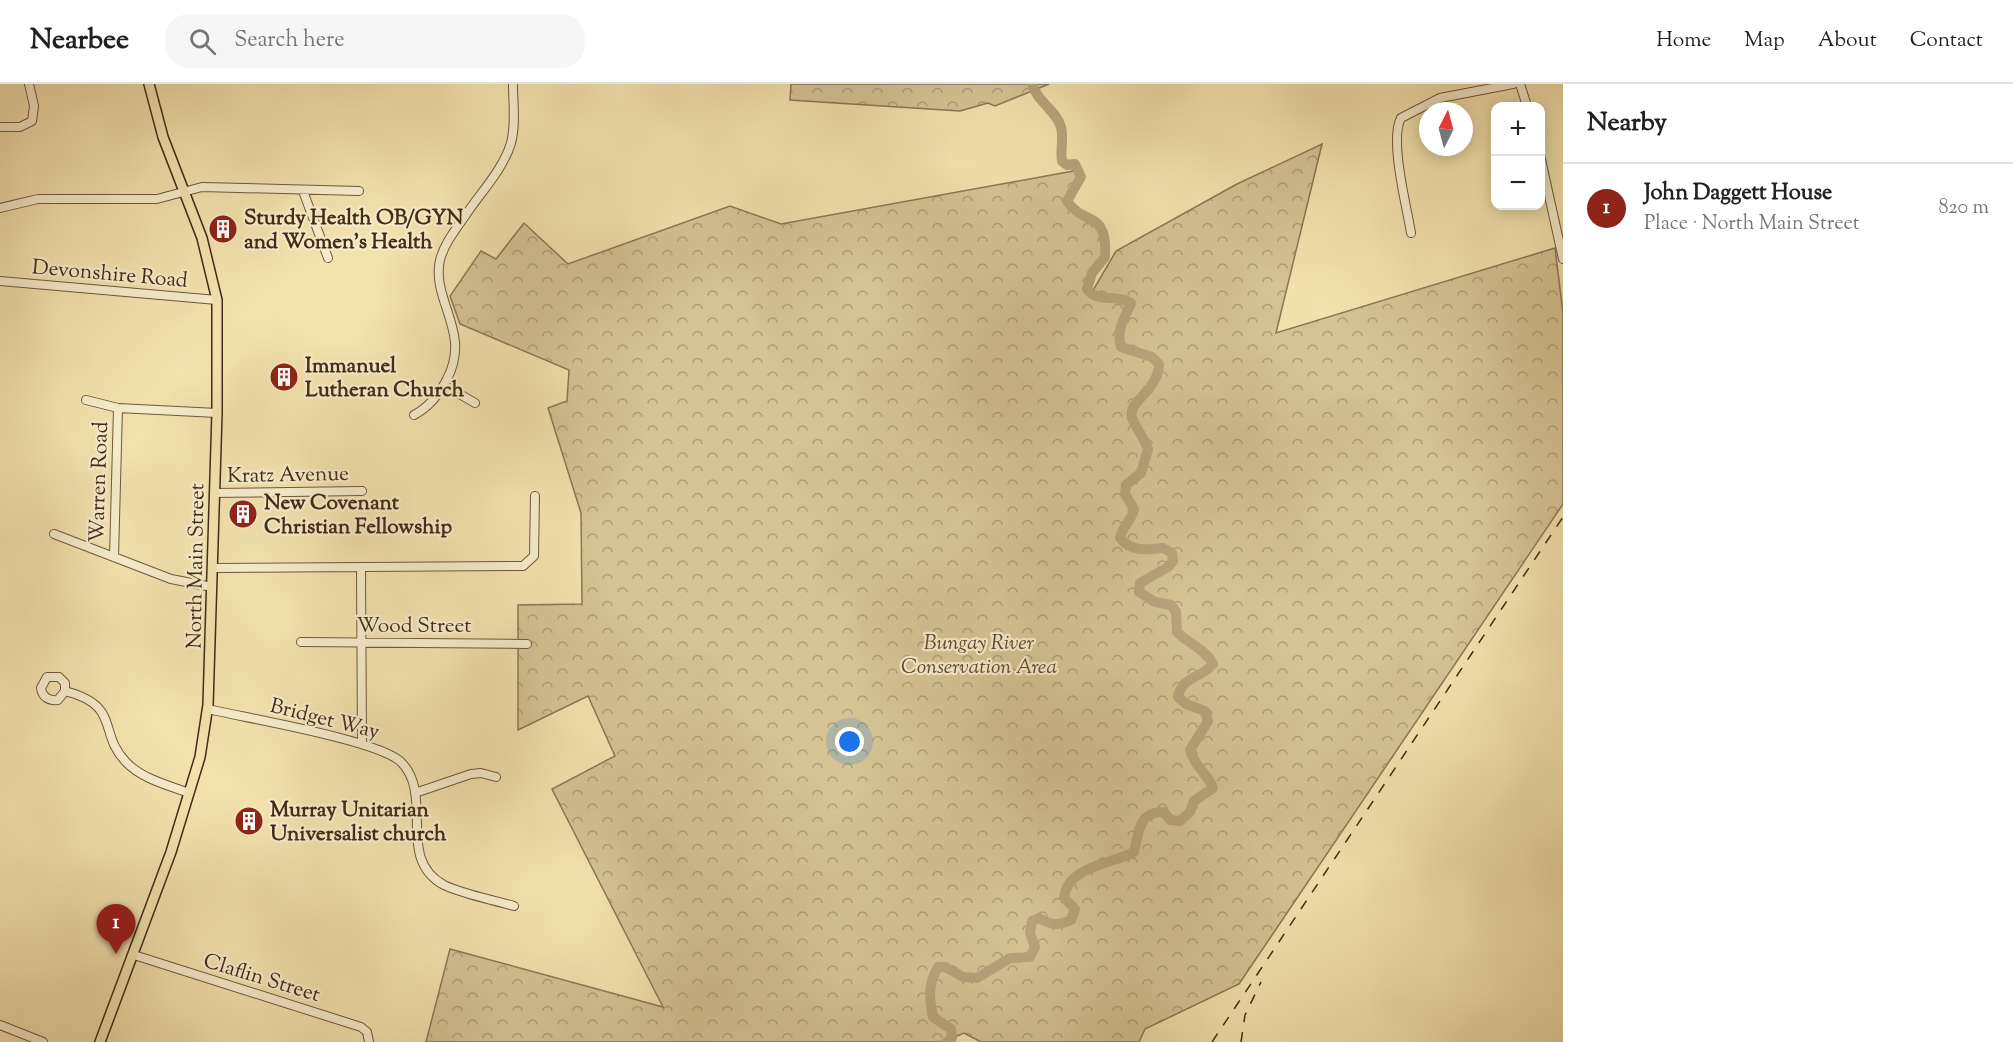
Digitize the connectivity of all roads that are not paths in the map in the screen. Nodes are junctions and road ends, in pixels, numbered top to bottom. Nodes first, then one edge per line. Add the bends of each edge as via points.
1 (29, 84) edge
2 (149, 84) edge
3 (513, 84) edge
4 (1513, 84) edge
5 (1520, 84) edge
6 (1526, 102) edge
7 (0, 127) edge
8 (1540, 156) edge
9 (303, 190) junction
10 (359, 191) dead end
11 (182, 192) junction
12 (0, 208) edge
13 (1411, 233) dead end
14 (328, 258) dead end
15 (1563, 259) edge
16 (0, 281) edge
17 (217, 300) junction
18 (444, 385) junction
19 (86, 400) dead end
20 (475, 403) dead end
21 (118, 408) junction
22 (217, 413) junction
23 (414, 415) dead end
24 (362, 491) dead end
25 (214, 493) junction
26 (535, 496) dead end
27 (54, 534) dead end
28 (114, 557) junction
29 (212, 568) junction
30 (361, 568) junction
31 (212, 587) junction
32 (301, 642) dead end
33 (362, 643) junction
34 (527, 644) dead end
35 (65, 691) dead end
36 (208, 709) junction
37 (362, 744) junction
38 (496, 777) dead end
39 (189, 793) junction
40 (415, 793) junction
41 (514, 906) dead end
42 (134, 955) junction
43 (0, 1025) edge
44 (43, 1042) edge
45 (100, 1042) edge
46 (369, 1042) edge

1 - 7 street via 34,106 32,121 20,127
2 - 11 main road, North Main Street via 162,137
3 - 18 street via 510,145 502,164 457,227 440,260 456,349
4 - 13 street via 1440,98 1401,118 1397,144
5 - 6 street
8 - 15 street
9 - 10 street
9 - 11 street via 202,187
9 - 14 street
11 - 12 street via 157,199 38,200
11 - 17 main road, North Main Street via 202,238
16 - 17 street, Devonshire Road
17 - 22 main road, North Main Street
18 - 20 street
18 - 23 street via 426,408
19 - 21 street
21 - 22 street
21 - 28 street, Warren Road
22 - 25 main road, North Main Street
24 - 25 street, Kratz Avenue
25 - 29 main road, North Main Street
26 - 30 street via 535,551 529,563
27 - 28 street
28 - 31 street via 171,579
29 - 30 street
29 - 31 main road, North Main Street
30 - 33 street
31 - 36 main road, North Main Street
32 - 33 street, Wood Street
33 - 34 street, Wood Street
33 - 37 street
35 - 39 street via 100,708 127,764 149,778
36 - 37 street, Bridget Way
36 - 39 main road, North Main Street
37 - 40 street, Bridget Way via 401,762
38 - 40 street via 471,774
39 - 42 main road, North Main Street
40 - 41 street, Bridget Way via 417,848 428,872 445,885
42 - 45 main road, North Main Street
42 - 46 street, Claflin Street via 361,1027
43 - 44 street

